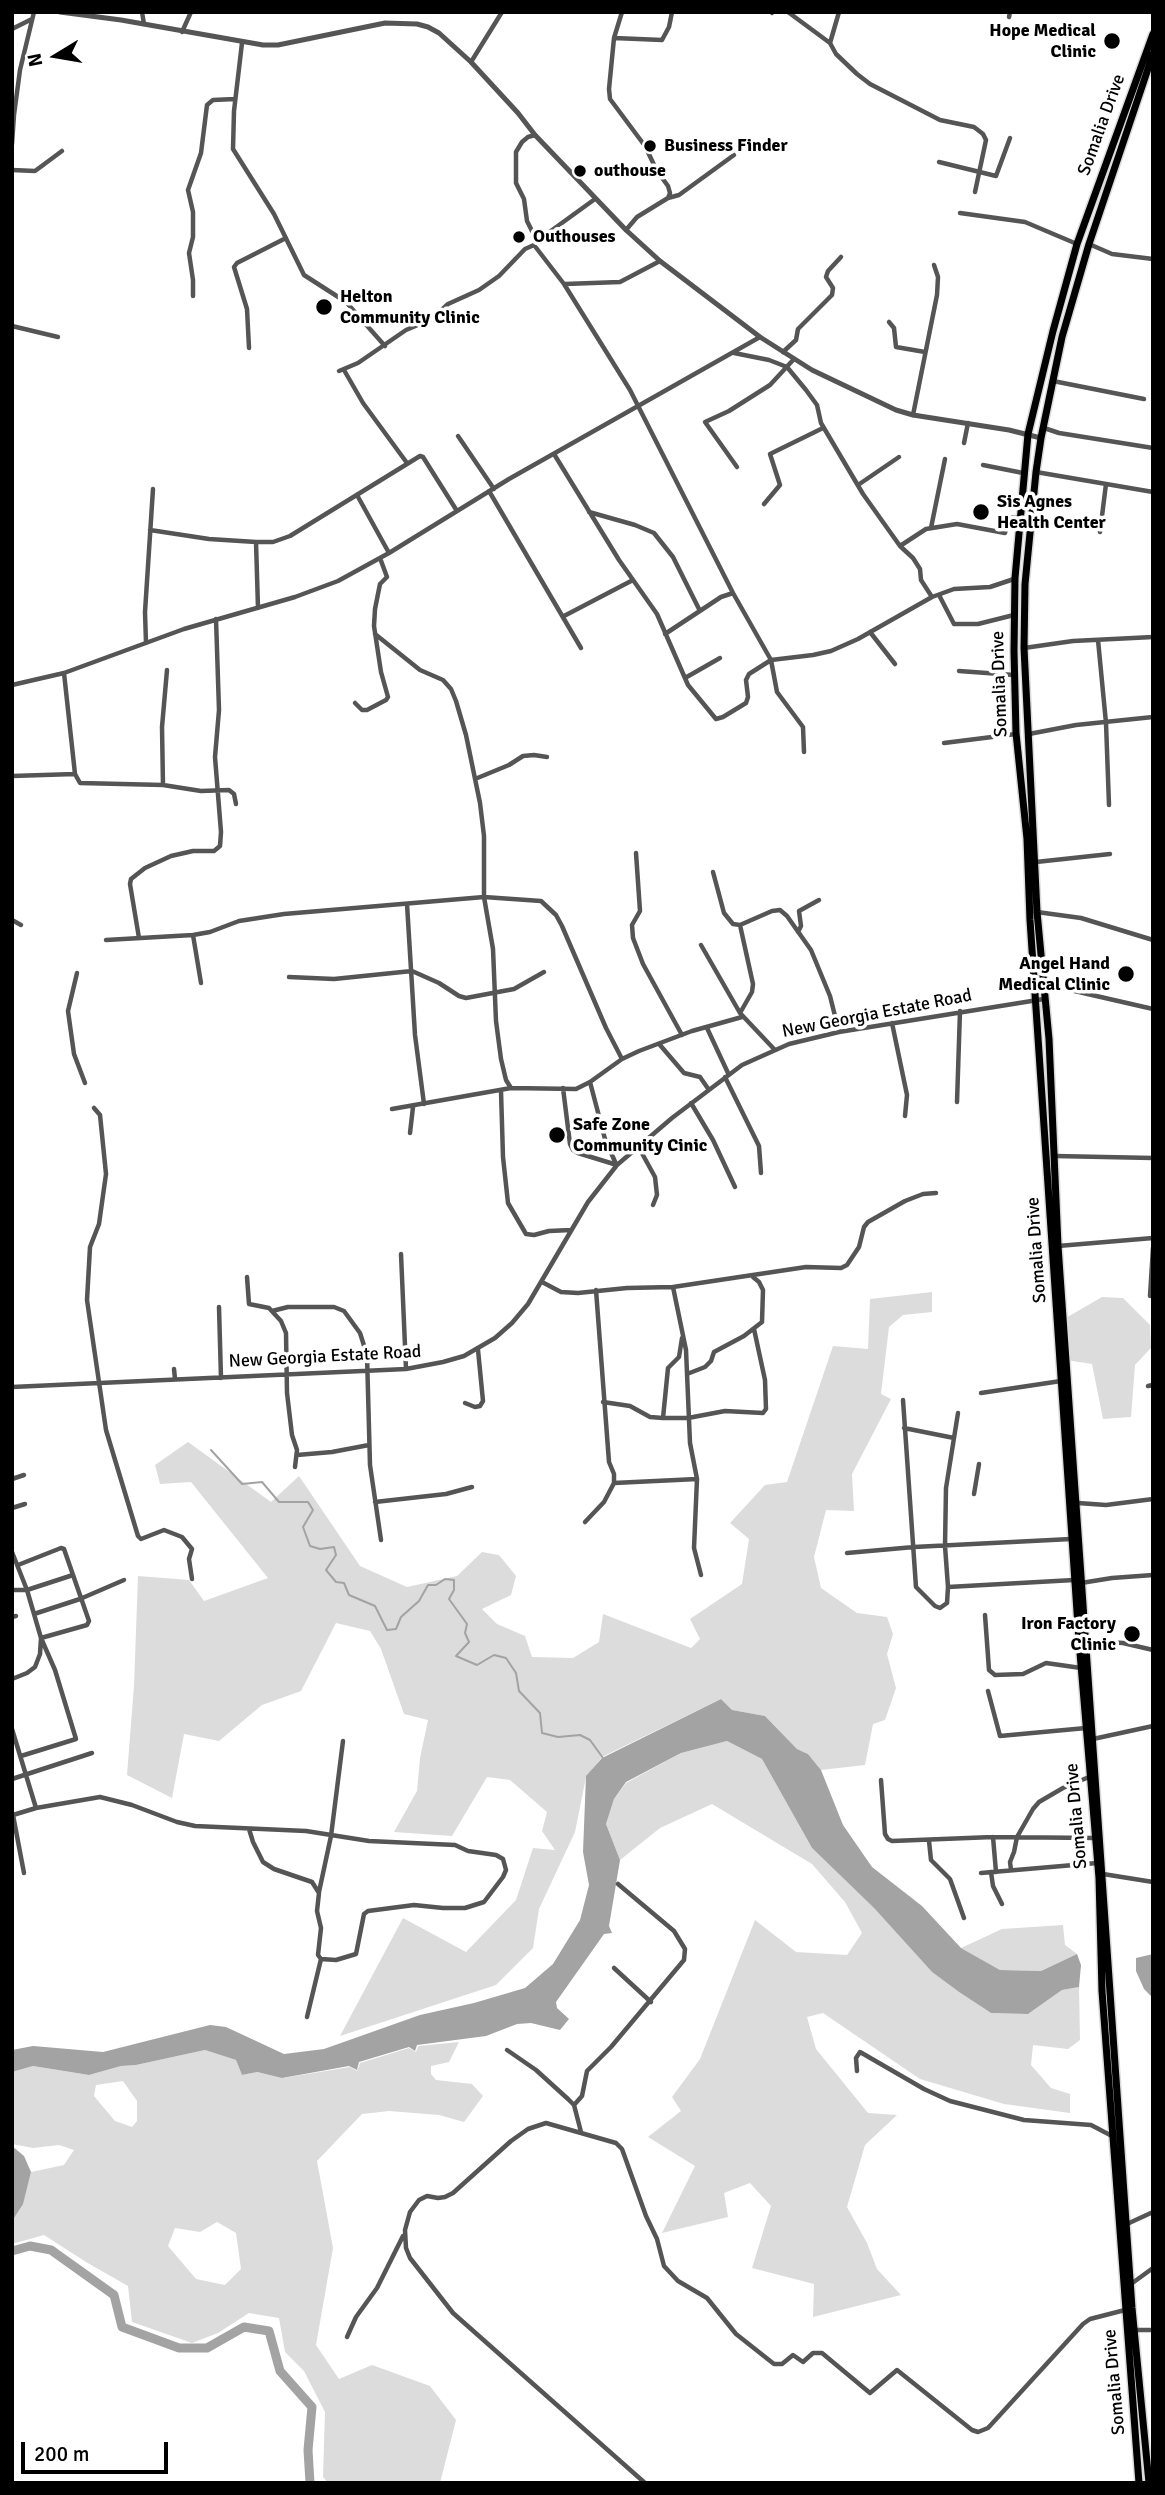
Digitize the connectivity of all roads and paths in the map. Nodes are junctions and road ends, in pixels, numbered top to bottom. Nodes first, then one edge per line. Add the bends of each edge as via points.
1 (34, 12) edge
2 (60, 12) edge
3 (142, 12) edge
4 (191, 12) edge
5 (502, 12) edge
6 (622, 12) edge
7 (672, 12) edge
8 (789, 12) edge
9 (839, 12) edge
10 (32, 19) junction
11 (144, 24) junction
12 (12, 29) edge
13 (182, 32) junction
14 (1153, 34) edge
15 (614, 38) junction
16 (242, 43) junction
17 (830, 43) junction
18 (1153, 54) edge
19 (471, 62) junction
20 (235, 99) junction
21 (534, 135) junction
22 (1010, 138) dead end
23 (12, 144) edge
24 (62, 151) dead end
25 (734, 155) dead end
26 (939, 162) dead end
27 (12, 170) edge
28 (979, 172) junction
29 (975, 192) dead end
30 (667, 198) junction
31 (596, 199) junction
32 (960, 213) dead end
33 (626, 230) junction
34 (286, 238) junction
35 (536, 243) junction
36 (1077, 244) junction
37 (1089, 244) junction
38 (841, 257) dead end
39 (1153, 259) edge
40 (660, 261) junction
41 (933, 265) dead end
42 (564, 284) junction
43 (193, 296) dead end
44 (889, 322) dead end
45 (12, 326) edge
46 (58, 337) dead end
47 (760, 337) junction
48 (385, 346) junction
49 (249, 348) dead end
50 (733, 352) junction
51 (783, 352) junction
52 (925, 352) junction
53 (794, 359) junction
54 (787, 367) junction
55 (1053, 381) junction
56 (1144, 399) dead end
57 (638, 406) junction
58 (913, 415) junction
59 (968, 423) junction
60 (824, 428) junction
61 (1043, 428) junction
62 (1028, 434) junction
63 (458, 436) dead end
64 (1041, 438) junction
65 (964, 443) dead end
66 (1153, 447) edge
67 (554, 454) junction
68 (899, 457) dead end
69 (945, 458) dead end
70 (407, 463) junction
71 (983, 465) dead end
72 (737, 467) dead end
73 (1036, 472) junction
74 (1023, 473) junction
75 (1106, 484) junction
76 (858, 485) junction
77 (153, 489) dead end
78 (491, 490) junction
79 (1153, 492) edge
80 (358, 495) junction
81 (764, 504) dead end
82 (457, 512) junction
83 (589, 512) junction
84 (1019, 518) junction
85 (931, 528) junction
86 (150, 530) junction
87 (1101, 531) dead end
88 (256, 542) junction
89 (900, 546) junction
90 (389, 553) junction
91 (380, 558) junction
92 (1015, 578) junction
93 (633, 580) junction
94 (733, 593) junction
95 (939, 595) junction
96 (932, 597) junction
97 (258, 607) junction
98 (700, 611) junction
99 (1014, 615) junction
100 (564, 616) junction
101 (216, 619) junction
102 (870, 632) junction
103 (375, 634) junction
104 (665, 634) junction
105 (1153, 637) edge
106 (1098, 640) junction
107 (146, 643) junction
108 (581, 648) dead end
109 (1024, 648) junction
110 (720, 658) dead end
111 (771, 660) junction
112 (895, 664) dead end
113 (167, 670) dead end
114 (960, 671) dead end
115 (64, 673) junction
116 (1015, 675) junction
117 (685, 678) junction
118 (12, 685) edge
119 (355, 703) dead end
120 (1153, 717) edge
121 (1106, 723) junction
122 (1016, 733) junction
123 (1028, 735) junction
124 (944, 743) dead end
125 (804, 752) dead end
126 (547, 757) dead end
127 (75, 774) junction
128 (12, 776) edge
129 (475, 779) junction
130 (163, 785) junction
131 (216, 790) junction
132 (236, 804) dead end
133 (1109, 805) dead end
134 (636, 853) dead end
135 (1110, 854) dead end
136 (1036, 862) junction
137 (713, 872) dead end
138 (484, 897) junction
139 (819, 900) dead end
140 (407, 904) junction
141 (1038, 912) junction
142 (12, 920) edge
143 (20, 925) dead end
144 (740, 925) junction
145 (798, 932) junction
146 (193, 935) junction
147 (139, 938) junction
148 (106, 940) dead end
149 (1153, 940) edge
150 (701, 945) dead end
151 (412, 971) junction
152 (544, 972) dead end
153 (77, 973) dead end
154 (289, 977) dead end
155 (201, 983) dead end
156 (1044, 984) junction
157 (495, 994) junction
158 (1040, 1000) junction
159 (1153, 1009) edge
160 (960, 1011) junction
161 (741, 1015) junction
162 (892, 1023) junction
163 (707, 1028) junction
164 (839, 1032) junction
165 (682, 1035) junction
166 (659, 1045) junction
167 (774, 1049) junction
168 (622, 1059) junction
169 (727, 1075) junction
170 (590, 1082) junction
171 (85, 1083) dead end
172 (511, 1088) junction
173 (564, 1088) junction
174 (709, 1090) junction
175 (501, 1091) junction
176 (957, 1102) dead end
177 (691, 1103) junction
178 (424, 1104) junction
179 (413, 1107) junction
180 (94, 1108) dead end
181 (392, 1109) dead end
182 (905, 1116) dead end
183 (410, 1133) dead end
184 (638, 1146) junction
185 (1055, 1156) junction
186 (1153, 1158) edge
187 (617, 1165) junction
188 (761, 1173) dead end
189 (735, 1187) dead end
190 (936, 1193) dead end
191 (653, 1205) dead end
192 (571, 1230) junction
193 (1153, 1238) edge
194 (1058, 1246) junction
195 (1153, 1248) edge
196 (401, 1254) dead end
197 (752, 1276) junction
198 (247, 1277) dead end
199 (542, 1282) junction
200 (673, 1287) junction
201 (596, 1290) junction
202 (1150, 1296) dead end
203 (219, 1307) dead end
204 (272, 1311) junction
205 (754, 1329) junction
206 (683, 1334) junction
207 (478, 1350) junction
208 (174, 1369) dead end
209 (406, 1369) junction
210 (368, 1371) junction
211 (287, 1374) junction
212 (687, 1374) junction
213 (220, 1378) junction
214 (175, 1379) junction
215 (1061, 1381) junction
216 (99, 1384) junction
217 (12, 1387) edge
218 (981, 1393) dead end
219 (903, 1400) dead end
220 (603, 1402) junction
221 (465, 1403) dead end
222 (958, 1413) dead end
223 (688, 1418) junction
224 (663, 1419) junction
225 (904, 1428) junction
226 (954, 1438) junction
227 (369, 1445) junction
228 (297, 1455) junction
229 (979, 1464) dead end
230 (295, 1467) dead end
231 (24, 1475) dead end
232 (12, 1479) edge
233 (697, 1479) junction
234 (614, 1483) junction
235 (472, 1487) dead end
236 (974, 1494) dead end
237 (1153, 1499) edge
238 (374, 1502) junction
239 (1078, 1503) junction
240 (25, 1504) dead end
241 (12, 1507) edge
242 (585, 1521) dead end
243 (1072, 1539) junction
244 (381, 1540) dead end
245 (946, 1546) junction
246 (914, 1547) junction
247 (12, 1552) edge
248 (848, 1553) dead end
249 (14, 1558) edge
250 (18, 1565) junction
251 (73, 1575) junction
252 (701, 1575) dead end
253 (1153, 1575) edge
254 (192, 1579) dead end
255 (124, 1580) dead end
256 (1078, 1582) junction
257 (948, 1587) junction
258 (12, 1590) edge
259 (27, 1590) junction
260 (80, 1599) junction
261 (34, 1614) junction
262 (985, 1615) dead end
263 (41, 1638) junction
264 (1087, 1641) junction
265 (1153, 1650) edge
266 (1080, 1668) junction
267 (12, 1679) edge
268 (988, 1691) dead end
269 (1153, 1726) edge
270 (1086, 1728) junction
271 (12, 1729) edge
272 (1093, 1739) junction
273 (343, 1741) dead end
274 (92, 1753) dead end
275 (21, 1756) junction
276 (26, 1774) junction
277 (1089, 1777) junction
278 (12, 1779) edge
279 (881, 1780) dead end
280 (36, 1808) junction
281 (13, 1814) edge
282 (249, 1829) junction
283 (331, 1836) junction
284 (993, 1837) junction
285 (1017, 1837) junction
286 (1095, 1838) junction
287 (929, 1841) junction
288 (1097, 1863) junction
289 (1011, 1870) junction
290 (993, 1872) junction
291 (24, 1873) dead end
292 (981, 1873) dead end
293 (1103, 1874) junction
294 (1153, 1882) edge
295 (618, 1884) dead end
296 (319, 1893) junction
297 (1002, 1904) dead end
298 (964, 1918) dead end
299 (321, 1959) junction
300 (614, 1968) dead end
301 (651, 2002) junction
302 (307, 2017) dead end
303 (507, 2050) dead end
304 (857, 2071) dead end
305 (574, 2105) junction
306 (581, 2132) junction
307 (1112, 2136) junction
308 (1153, 2212) edge
309 (1127, 2224) junction
310 (404, 2235) junction
311 (1153, 2268) edge
312 (1131, 2284) junction
313 (1125, 2310) junction
314 (1135, 2330) junction
315 (1153, 2330) edge
316 (347, 2337) dead end
317 (645, 2483) edge
318 (1139, 2483) edge
319 (1149, 2483) edge

1 - 10 street
2 - 11 street
3 - 11 street
4 - 13 street
5 - 19 street
6 - 15 street
7 - 15 street via 662,40
8 - 17 street
9 - 17 street
10 - 12 street
10 - 23 street via 20,70
11 - 13 street
13 - 16 street
14 - 36 main road, Somalia Drive
15 - 30 street via 610,99 645,146 668,186
16 - 19 street via 278,45 385,23 417,24 439,33
16 - 20 street
17 - 28 street via 870,84 940,120 981,131 985,140
18 - 37 main road, Somalia Drive
19 - 21 street
20 - 34 street via 233,149
20 - 43 street via 213,100 207,105 201,153 188,190 193,212 189,253
21 - 31 street
21 - 35 street via 516,152 516,183
22 - 28 street via 998,174
24 - 27 street via 35,171
25 - 30 street via 679,195
26 - 28 street
28 - 29 street
30 - 33 street
31 - 33 street
31 - 35 street
32 - 36 street via 1025,222
33 - 40 street
34 - 48 street via 304,275 346,302
34 - 49 street via 234,267 247,309
35 - 42 street
35 - 48 street via 479,290 448,304 432,319
36 - 62 main road, Somalia Drive
37 - 39 street via 1112,254
37 - 55 main road, Somalia Drive
38 - 51 street via 826,277 832,295 798,328 796,340
40 - 42 street via 621,282
40 - 47 street
41 - 52 street via 937,289
42 - 57 street
44 - 52 street via 896,347
45 - 46 street
47 - 50 street
47 - 51 street
48 - 70 street via 341,370
50 - 54 street
50 - 57 street
51 - 53 street
52 - 58 street
53 - 54 street
53 - 58 street
54 - 60 street via 817,405
54 - 72 street via 770,385 705,422
55 - 56 street
55 - 61 main road, Somalia Drive
57 - 67 street
57 - 94 street
58 - 59 street
59 - 62 street
59 - 65 street
60 - 76 street
60 - 81 street via 770,454 780,485
61 - 64 main road, Somalia Drive
61 - 66 street
62 - 64 street
62 - 74 main road, Somalia Drive
63 - 78 street
64 - 73 main road, Somalia Drive
67 - 78 street
67 - 83 street
68 - 76 street
69 - 85 street
70 - 80 street
70 - 82 street via 423,457
71 - 74 street
73 - 75 street
73 - 109 main road, Somalia Drive
74 - 84 main road, Somalia Drive
75 - 79 street
75 - 87 street
76 - 89 street
77 - 86 street
78 - 82 street
78 - 100 street
80 - 88 street via 281,541
80 - 90 street
82 - 90 street
83 - 93 street
83 - 98 street via 654,533 673,557
84 - 85 street via 1009,517 1002,534 957,524
84 - 92 main road, Somalia Drive
85 - 89 street
86 - 88 street
86 - 107 street
88 - 97 street
89 - 96 street via 920,569
90 - 91 street
91 - 97 street via 338,581
91 - 103 street via 387,577 377,597
92 - 95 street
92 - 99 main road, Somalia Drive
93 - 100 street
93 - 104 street
94 - 98 street
94 - 111 street
95 - 96 street
95 - 99 street via 954,624 978,624
96 - 102 street
97 - 101 street
98 - 104 street
99 - 116 main road, Somalia Drive
100 - 108 street
101 - 107 street
101 - 131 street
102 - 111 street via 831,650
102 - 112 street
103 - 119 street via 388,697 367,710
103 - 129 street via 451,689 472,754
104 - 117 street
105 - 106 street
106 - 109 street
106 - 121 street
107 - 115 street
109 - 123 main road, Somalia Drive
110 - 117 street
111 - 117 street via 746,680 746,703 719,719
111 - 125 street via 777,692 803,727
113 - 130 street
114 - 116 street
115 - 118 street
115 - 127 street
116 - 122 main road, Somalia Drive
120 - 121 street
121 - 123 street
121 - 133 street
122 - 124 street
122 - 158 main road, Somalia Drive
123 - 136 main road, Somalia Drive
126 - 129 street via 523,757
127 - 128 street
127 - 130 street via 86,785
129 - 138 street via 484,836
130 - 131 street
131 - 132 street via 232,791
131 - 147 street via 221,832 218,849 171,856 131,878
134 - 165 street via 640,911 632,925 633,938
135 - 136 street
136 - 141 main road, Somalia Drive
137 - 144 street via 724,914
138 - 140 street
138 - 157 street
138 - 168 street via 541,901 556,915
139 - 145 street via 799,911
140 - 146 street via 284,914
140 - 151 street
141 - 149 street via 1081,918
141 - 156 main road, Somalia Drive
142 - 143 street
144 - 145 street via 780,910
144 - 161 street via 753,984
145 - 164 street via 823,977
146 - 147 street
146 - 155 street
147 - 148 street
150 - 161 street
151 - 154 street via 334,979
151 - 157 street via 462,997
151 - 178 street
152 - 157 street
153 - 171 street via 68,1011 74,1054
156 - 158 main road, Somalia Drive
156 - 159 street
157 - 172 street via 501,1059
158 - 160 street, New Georgia Estate Road
158 - 185 main road, Somalia Drive via 1049,1039
158 - 215 main road, Somalia Drive
160 - 162 street, New Georgia Estate Road
160 - 176 street
161 - 163 street
161 - 167 street
162 - 164 street, New Georgia Estate Road
162 - 182 street via 907,1095
163 - 165 street
163 - 169 street
164 - 167 street, New Georgia Estate Road
165 - 166 street
166 - 168 street
166 - 174 street via 684,1073 700,1077
167 - 169 street, New Georgia Estate Road
168 - 170 street
169 - 174 street, New Georgia Estate Road
169 - 188 street via 759,1146
170 - 173 street
170 - 187 street
172 - 173 street
172 - 175 street
173 - 187 street via 573,1150
174 - 177 street, New Georgia Estate Road
175 - 178 street
175 - 192 street via 508,1203 526,1234
177 - 184 street, New Georgia Estate Road
177 - 189 street
178 - 179 street
179 - 181 street
179 - 183 street
180 - 216 street via 100,1115 106,1174 99,1224 90,1247 87,1300
184 - 187 street, New Georgia Estate Road
184 - 191 street via 655,1177
185 - 186 street
185 - 194 main road, Somalia Drive
187 - 192 street, New Georgia Estate Road
190 - 197 street via 905,1201 869,1222 859,1247 841,1268 806,1267
192 - 199 street, New Georgia Estate Road
193 - 194 street
194 - 239 main road, Somalia Drive
195 - 202 street
196 - 209 street
197 - 200 street
197 - 205 street via 762,1285 764,1297 762,1322
198 - 204 street via 249,1304
199 - 201 street via 561,1292
199 - 207 street, New Georgia Estate Road via 512,1323
200 - 201 street
200 - 206 street
201 - 220 street
203 - 213 street
204 - 210 street via 312,1306 344,1311 360,1333
204 - 211 street via 285,1327
205 - 212 street via 714,1352 705,1367
205 - 223 street via 765,1380 765,1412 725,1411
206 - 212 street
206 - 224 street via 679,1357 668,1368
207 - 209 street, New Georgia Estate Road via 443,1363
207 - 221 street via 483,1401 475,1407
208 - 214 street
209 - 210 street, New Georgia Estate Road
210 - 211 street, New Georgia Estate Road
210 - 227 street
211 - 213 street, New Georgia Estate Road
211 - 228 street
212 - 223 street
213 - 214 street, New Georgia Estate Road
214 - 216 street, New Georgia Estate Road
215 - 218 street
215 - 243 main road, Somalia Drive
216 - 217 street, New Georgia Estate Road
216 - 254 street via 106,1430 138,1536 141,1539 164,1530 182,1537 192,1549
219 - 225 street
220 - 224 street via 630,1406
220 - 234 street
222 - 226 street
223 - 224 street
223 - 233 street
225 - 226 street
225 - 246 street
226 - 245 street via 946,1488
227 - 228 street
227 - 238 street
228 - 230 street
229 - 236 street
231 - 232 street
233 - 234 street
233 - 252 street via 694,1548
234 - 242 street via 604,1502
235 - 238 street
237 - 239 street
238 - 244 street
239 - 256 main road, Somalia Drive
240 - 241 street
243 - 245 street
243 - 256 main road, Somalia Drive
245 - 246 street
245 - 257 street
246 - 248 street
246 - 257 street via 919,1592 940,1608 947,1603
247 - 249 street
249 - 250 street
250 - 251 street via 61,1548
250 - 259 street
251 - 259 street
251 - 260 street
253 - 256 street
255 - 260 street
256 - 257 street
256 - 264 main road, Somalia Drive
256 - 266 main road, Somalia Drive
258 - 259 street
259 - 261 street
260 - 261 street
260 - 263 street via 88,1623
261 - 263 street
262 - 266 street via 989,1670 995,1675 1023,1674 1046,1663
263 - 267 street via 35,1667
263 - 275 street via 76,1739
264 - 265 street
264 - 272 main road, Somalia Drive
266 - 270 main road, Somalia Drive
268 - 270 street via 1000,1736
269 - 272 street
270 - 277 main road, Somalia Drive
271 - 275 street
272 - 293 main road, Somalia Drive
273 - 283 street
274 - 276 street
275 - 276 street
276 - 278 street
276 - 280 street
277 - 285 street via 1039,1802
277 - 286 main road, Somalia Drive
279 - 287 street via 888,1839
280 - 281 street
280 - 282 street via 100,1797 195,1826
281 - 291 street
282 - 283 street
282 - 296 street via 263,1862 312,1882
283 - 296 street
283 - 299 street via 455,1845 468,1852 500,1856 506,1870 484,1902 473,1907 403,1905 365,1912 357,1953
284 - 285 street
284 - 287 street
284 - 290 street
285 - 286 street
285 - 289 street
286 - 288 main road, Somalia Drive
287 - 298 street via 930,1860 950,1880
288 - 289 street
288 - 307 main road, Somalia Drive
289 - 290 street
290 - 292 street
290 - 297 street via 993,1886
293 - 294 street
293 - 309 main road, Somalia Drive
295 - 301 street via 674,1931 685,1949 684,1960
296 - 299 street
299 - 302 street
300 - 301 street
301 - 305 street via 587,2071 582,2096
303 - 305 street
304 - 307 street via 860,2052 950,2101 1024,2120 1091,2125
305 - 306 street
306 - 310 street via 546,2123 519,2134 453,2193 419,2200
306 - 313 street via 616,2143 625,2153 670,2274 707,2298 736,2334 774,2364 793,2355 803,2362 813,2353 822,2353 870,2393 897,2370 978,2432 988,2428 1083,2324
307 - 313 main road, Somalia Drive
308 - 309 street
309 - 312 main road, Somalia Drive
310 - 316 street
310 - 317 street via 410,2258 453,2313
311 - 312 street
312 - 314 main road, Somalia Drive
313 - 318 main road, Somalia Drive
314 - 315 street
314 - 319 main road, Somalia Drive

